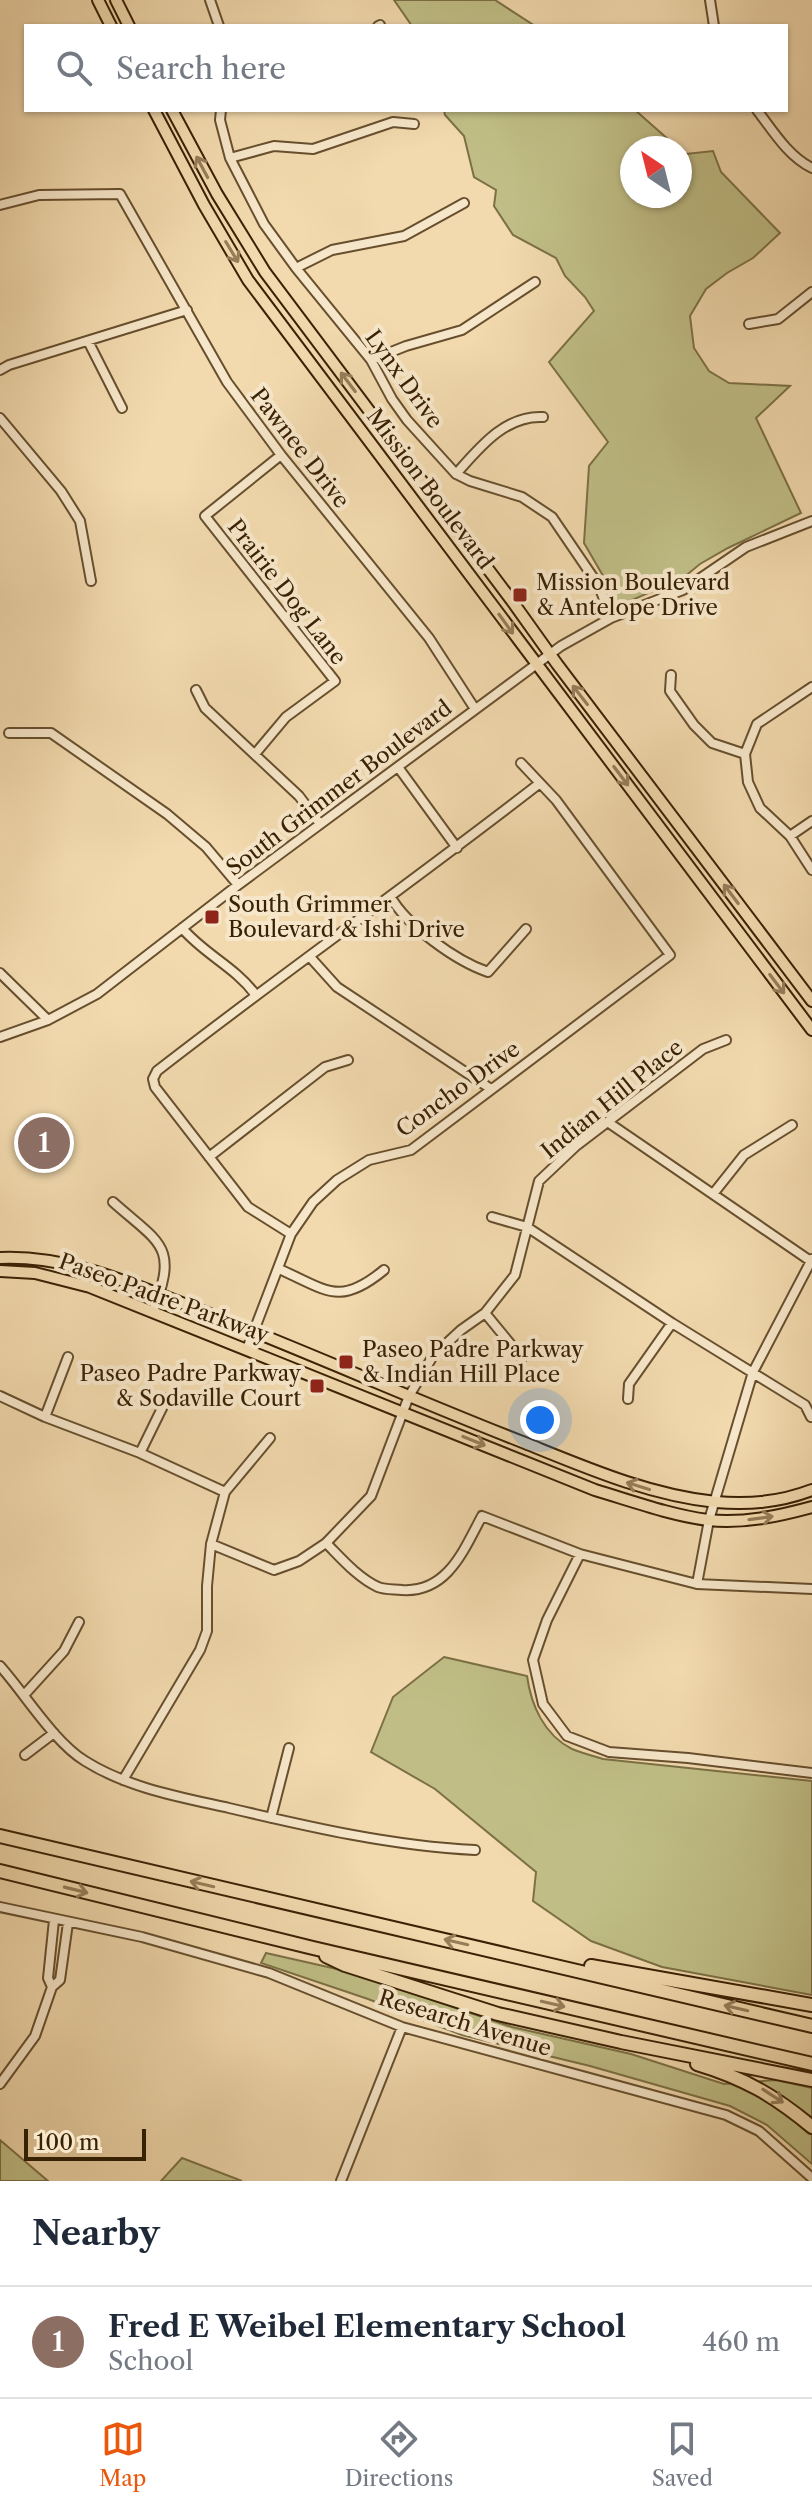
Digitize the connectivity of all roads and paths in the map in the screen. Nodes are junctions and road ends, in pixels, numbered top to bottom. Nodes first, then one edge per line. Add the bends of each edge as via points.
1 (98, 0) edge
2 (116, 0) edge
3 (210, 0) edge
4 (710, 0) edge
5 (110, 24) edge
6 (128, 24) edge
7 (218, 24) edge
8 (714, 24) edge
9 (155, 112) edge
10 (173, 112) edge
11 (221, 112) edge
12 (759, 112) edge
13 (414, 124) dead end
14 (230, 158) junction
15 (812, 168) edge
16 (464, 203) dead end
17 (0, 205) edge
18 (296, 268) junction
19 (535, 282) dead end
20 (812, 292) edge
21 (187, 310) junction
22 (749, 324) dead end
23 (88, 341) junction
24 (371, 360) junction
25 (0, 370) edge
26 (122, 408) dead end
27 (543, 417) dead end
28 (0, 418) edge
29 (281, 455) junction
30 (456, 474) junction
31 (812, 521) edge
32 (91, 581) dead end
33 (611, 618) junction
34 (550, 655) junction
35 (537, 665) junction
36 (671, 675) dead end
37 (812, 687) edge
38 (196, 690) dead end
39 (475, 709) junction
40 (9, 733) dead end
41 (255, 754) junction
42 (745, 754) junction
43 (521, 763) dead end
44 (398, 767) junction
45 (540, 783) junction
46 (812, 821) edge
47 (320, 824) junction
48 (790, 836) junction
49 (457, 848) junction
50 (812, 870) edge
51 (238, 885) junction
52 (390, 896) junction
53 (182, 928) junction
54 (526, 929) dead end
55 (310, 957) junction
56 (0, 973) edge
57 (255, 994) junction
58 (812, 1001) edge
59 (48, 1020) junction
60 (812, 1030) edge
61 (0, 1037) edge
62 (726, 1040) dead end
63 (348, 1060) dead end
64 (491, 1089) junction
65 (609, 1123) junction
66 (792, 1125) dead end
67 (209, 1157) junction
68 (713, 1194) junction
69 (113, 1202) dead end
70 (492, 1217) dead end
71 (527, 1227) junction
72 (291, 1234) junction
73 (0, 1258) edge
74 (812, 1260) edge
75 (279, 1269) junction
76 (384, 1270) dead end
77 (0, 1271) edge
78 (159, 1294) junction
79 (153, 1311) junction
80 (485, 1313) junction
81 (672, 1323) junction
82 (254, 1331) junction
83 (247, 1349) junction
84 (68, 1357) dead end
85 (522, 1358) dead end
86 (753, 1372) junction
87 (0, 1396) edge
88 (409, 1396) junction
89 (167, 1398) dead end
90 (628, 1399) dead end
91 (402, 1412) junction
92 (45, 1417) junction
93 (811, 1417) edge
94 (270, 1438) dead end
95 (140, 1453) junction
96 (812, 1490) edge
97 (225, 1492) junction
98 (714, 1502) junction
99 (812, 1507) edge
100 (709, 1520) junction
101 (326, 1543) junction
102 (211, 1544) junction
103 (580, 1554) junction
104 (697, 1584) junction
105 (812, 1589) edge
106 (79, 1622) dead end
107 (0, 1666) edge
108 (25, 1694) junction
109 (54, 1733) junction
110 (289, 1748) dead end
111 (25, 1755) dead end
112 (812, 1773) edge
113 (123, 1780) junction
114 (271, 1818) junction
115 (0, 1836) edge
116 (475, 1850) dead end
117 (0, 1871) edge
118 (0, 1907) edge
119 (54, 1920) junction
120 (68, 1923) junction
121 (313, 1948) junction
122 (488, 1950) junction
123 (52, 1987) junction
124 (812, 2007) edge
125 (812, 2026) edge
126 (402, 2027) junction
127 (621, 2042) junction
128 (812, 2064) edge
129 (812, 2080) edge
130 (0, 2084) edge
131 (812, 2127) edge
132 (812, 2178) edge
133 (341, 2181) edge

1 - 5 main road
2 - 6 main road
3 - 7 street
4 - 8 street
9 -> 35 main road, Mission Boulevard via 248,280
34 -> 10 main road, Mission Boulevard via 265,272
11 - 14 street, Lynx Drive
12 - 15 street via 785,147
13 - 14 street via 393,122 313,149 274,146
14 - 18 street, Lynx Drive via 264,224
16 - 18 street via 404,236 332,250
17 - 21 street, Pawnee Drive via 39,195 120,194
18 - 24 street, Lynx Drive
19 - 24 street via 462,330
20 - 22 street via 778,319
21 - 23 street
21 - 29 street, Pawnee Drive via 227,382
23 - 25 street
23 - 26 street
24 - 30 street, Lynx Drive via 407,420
27 - 30 street via 528,416 488,437
28 - 32 street via 80,521
29 - 39 street, Pawnee Drive via 429,638
29 - 41 street, Prairie Dog Lane via 205,516 335,681 286,717
30 - 33 street, Lynx Drive via 522,497 552,517 599,586
31 - 33 street, South Grimmer Boulevard via 746,547 683,590
33 - 34 street, South Grimmer Boulevard
34 - 35 street, South Grimmer Boulevard
58 -> 34 main road, Mission Boulevard
35 - 39 street, South Grimmer Boulevard
35 -> 60 main road, Mission Boulevard
36 - 42 street via 670,691 694,725 712,743
37 - 42 street via 757,724
38 - 41 street via 205,708
39 - 44 street, South Grimmer Boulevard
40 - 51 street via 51,733 167,814 206,847
41 - 47 street
42 - 48 street via 748,782 760,808
43 - 45 street
44 - 47 street, South Grimmer Boulevard
44 - 49 street
45 - 49 street
45 - 64 street, Concho Drive via 670,955
46 - 48 street
47 - 51 street, South Grimmer Boulevard
48 - 50 street
49 - 52 street
51 - 53 street, South Grimmer Boulevard
52 - 54 street via 410,924 488,972
52 - 55 street
53 - 57 street
53 - 59 street, South Grimmer Boulevard via 97,994
55 - 57 street
55 - 64 street via 337,987
56 - 59 street
57 - 67 street via 153,1079
59 - 61 street, South Grimmer Boulevard
62 - 65 street, Indian Hill Place via 703,1049
63 - 67 street via 325,1067
64 - 72 street, Concho Drive via 411,1150 369,1160 337,1180 313,1202
65 - 68 street
65 - 71 street, Indian Hill Place via 539,1181
66 - 68 street via 744,1155
67 - 72 street via 248,1207
68 - 74 street
69 - 78 street via 161,1245 166,1264
70 - 71 street
71 - 80 street, Indian Hill Place via 515,1275
71 - 81 street
72 - 75 street, Concho Drive
73 - 78 main road, Paseo Padre Parkway via 61,1262
74 - 86 street
75 - 76 street via 337,1293 351,1292
75 - 82 street, Concho Drive
77 - 79 main road, Paseo Padre Parkway via 59,1278
78 - 79 street
78 - 82 main road, Paseo Padre Parkway
79 - 83 main road, Paseo Padre Parkway
80 - 85 street
80 - 88 street, Indian Hill Place via 433,1356
81 - 86 street
81 - 90 street via 629,1384
82 - 83 street, Concho Drive
82 - 88 main road, Paseo Padre Parkway
83 - 91 main road, Paseo Padre Parkway
84 - 92 street
86 - 93 street via 805,1405
86 - 98 street
87 - 92 street
88 - 91 street, Indian Hill Place
98 -> 88 main road, Paseo Padre Parkway via 614,1478
89 - 95 street
91 -> 100 main road, Paseo Padre Parkway via 595,1490
91 - 101 street, Indian Hill Place via 371,1496
92 - 95 street
94 - 97 street
95 - 97 street
96 - 98 main road, Paseo Padre Parkway via 758,1503
97 - 102 street
98 - 100 street
100 -> 99 main road, Paseo Padre Parkway via 742,1520
100 - 104 street
101 - 102 street, Indian Hill Place via 274,1570
101 - 103 street via 380,1588 413,1590 438,1582 458,1560 482,1516
102 - 113 street via 207,1631 200,1650
103 - 104 street
103 - 112 street via 533,1660 543,1704 567,1736 609,1752
104 - 105 street
106 - 108 street via 64,1651
107 - 108 street
108 - 109 street
109 - 111 street
109 - 113 street via 83,1760
110 - 114 street
113 - 114 street
114 - 116 street via 418,1846
122 -> 115 highway
117 -> 121 highway
118 - 119 street, Research Avenue
119 - 120 street, Research Avenue
119 - 123 street via 48,1978
120 - 123 street via 60,1980
120 - 126 street, Research Avenue via 142,1937 269,1973
121 - 127 highway via 345,1965 459,2002
121 -> 128 highway
122 - 124 highway
125 -> 122 highway
123 - 130 street via 35,2036
126 - 132 street, Research Avenue via 726,2115 759,2131
126 - 133 street
127 - 129 highway
127 -> 131 highway via 741,2079

